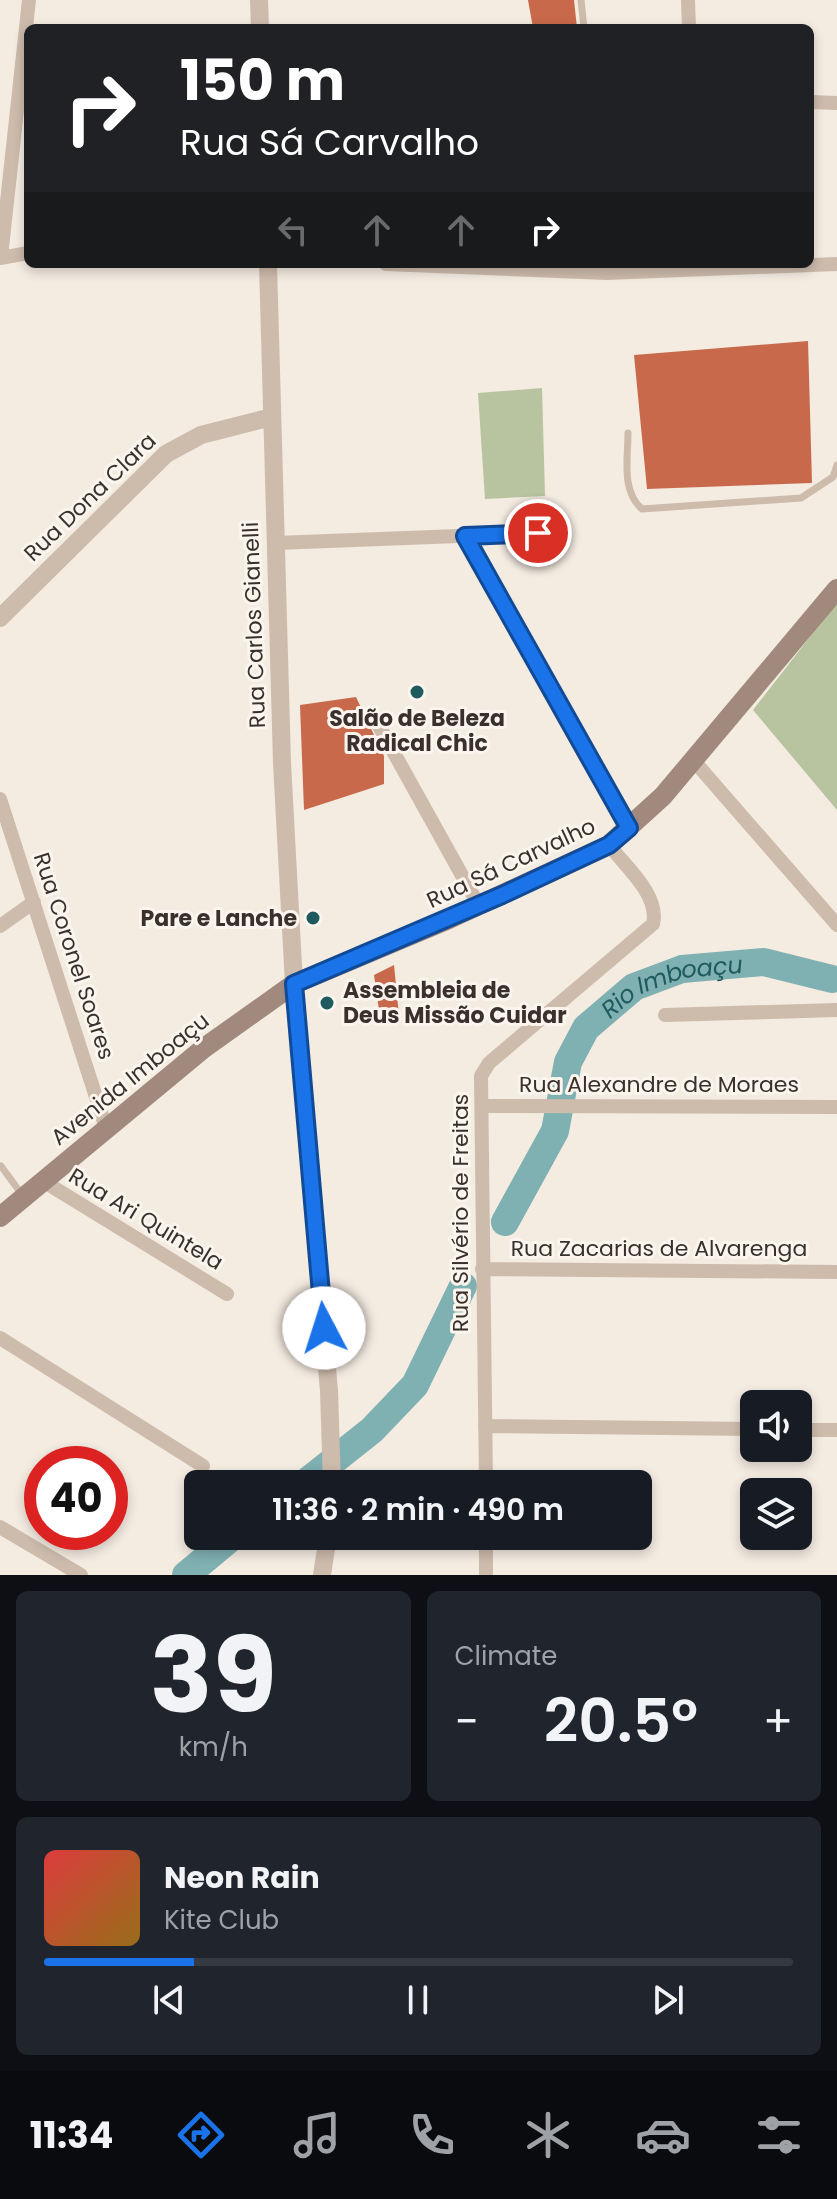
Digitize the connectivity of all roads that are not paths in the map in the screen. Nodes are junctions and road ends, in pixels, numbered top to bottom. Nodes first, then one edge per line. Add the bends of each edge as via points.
1 (29, 0) edge
2 (259, 0) edge
3 (581, 0) edge
4 (688, 0) edge
5 (26, 24) edge
6 (260, 24) edge
7 (584, 24) edge
8 (689, 24) edge
9 (24, 44) edge
10 (814, 102) edge
11 (837, 103) edge
12 (24, 254) edge
13 (0, 258) edge
14 (814, 264) edge
15 (837, 264) edge
16 (268, 268) edge
17 (484, 268) edge
18 (693, 268) edge
19 (272, 417) junction
20 (628, 433) dead end
21 (837, 465) edge
22 (538, 533) dead end
23 (465, 536) junction
24 (276, 543) junction
25 (837, 589) edge
26 (0, 618) edge
27 (374, 717) dead end
28 (694, 761) junction
29 (0, 799) edge
30 (629, 828) junction
31 (609, 845) junction
32 (34, 902) junction
33 (479, 906) junction
34 (837, 925) edge
35 (0, 926) edge
36 (294, 984) junction
37 (837, 1010) edge
38 (665, 1015) dead end
39 (482, 1106) junction
40 (837, 1107) edge
41 (106, 1128) junction
42 (1, 1166) edge
43 (43, 1181) junction
44 (24, 1198) junction
45 (0, 1217) edge
46 (482, 1269) junction
47 (837, 1272) edge
48 (227, 1294) dead end
49 (0, 1338) edge
50 (485, 1426) junction
51 (740, 1429) edge
52 (812, 1430) edge
53 (837, 1430) edge
54 (203, 1466) dead end
55 (333, 1470) edge
56 (486, 1470) edge
57 (0, 1527) edge
58 (326, 1550) edge
59 (486, 1550) edge
60 (81, 1575) edge
61 (322, 1575) edge
62 (486, 1575) edge

1 - 5 street
2 - 6 street
3 - 7 lane
4 - 8 street
9 - 13 street
10 - 11 street
12 - 13 street
14 - 15 street
16 - 19 street, Rua Carlos Gianelli
17 - 18 street via 607,273
19 - 24 street, Rua Carlos Gianelli
19 - 26 street, Rua Dona Clara via 201,435 166,454
20 - 21 lane via 628,484 642,509 801,498 833,477
22 - 23 street
23 - 24 street
23 - 30 street
24 - 36 street, Rua Carlos Gianelli
25 - 28 main road, Rua Sá Carvalho
27 - 33 street
28 - 30 main road, Rua Sá Carvalho
28 - 34 street
29 - 32 street, Rua Coronel Soares
30 - 31 main road, Rua Sá Carvalho
31 - 33 main road, Rua Sá Carvalho
31 - 39 street, Rua Silvério de Freitas via 650,897 656,913 653,924 485,1067
32 - 35 street
32 - 41 street, Rua Coronel Soares
33 - 36 main road, Rua Sá Carvalho
36 - 41 main road, Avenida Imboaçu
36 - 55 street, Rua Carlos Gianelli
37 - 38 street
39 - 40 street, Rua Alexandre de Moraes
39 - 46 street, Rua Silvério de Freitas
41 - 43 main road, Avenida Imboaçu
42 - 44 lane
43 - 44 main road, Avenida Imboaçu
43 - 48 street, Rua Ari Quintela
44 - 45 main road, Avenida Imboaçu
46 - 47 street, Rua Zacarias de Alvarenga
46 - 50 street, Rua Silvério de Freitas
49 - 54 street
50 - 51 street
50 - 56 street, Rua Silvério de Freitas
52 - 53 street
57 - 60 street
58 - 61 street
59 - 62 street

